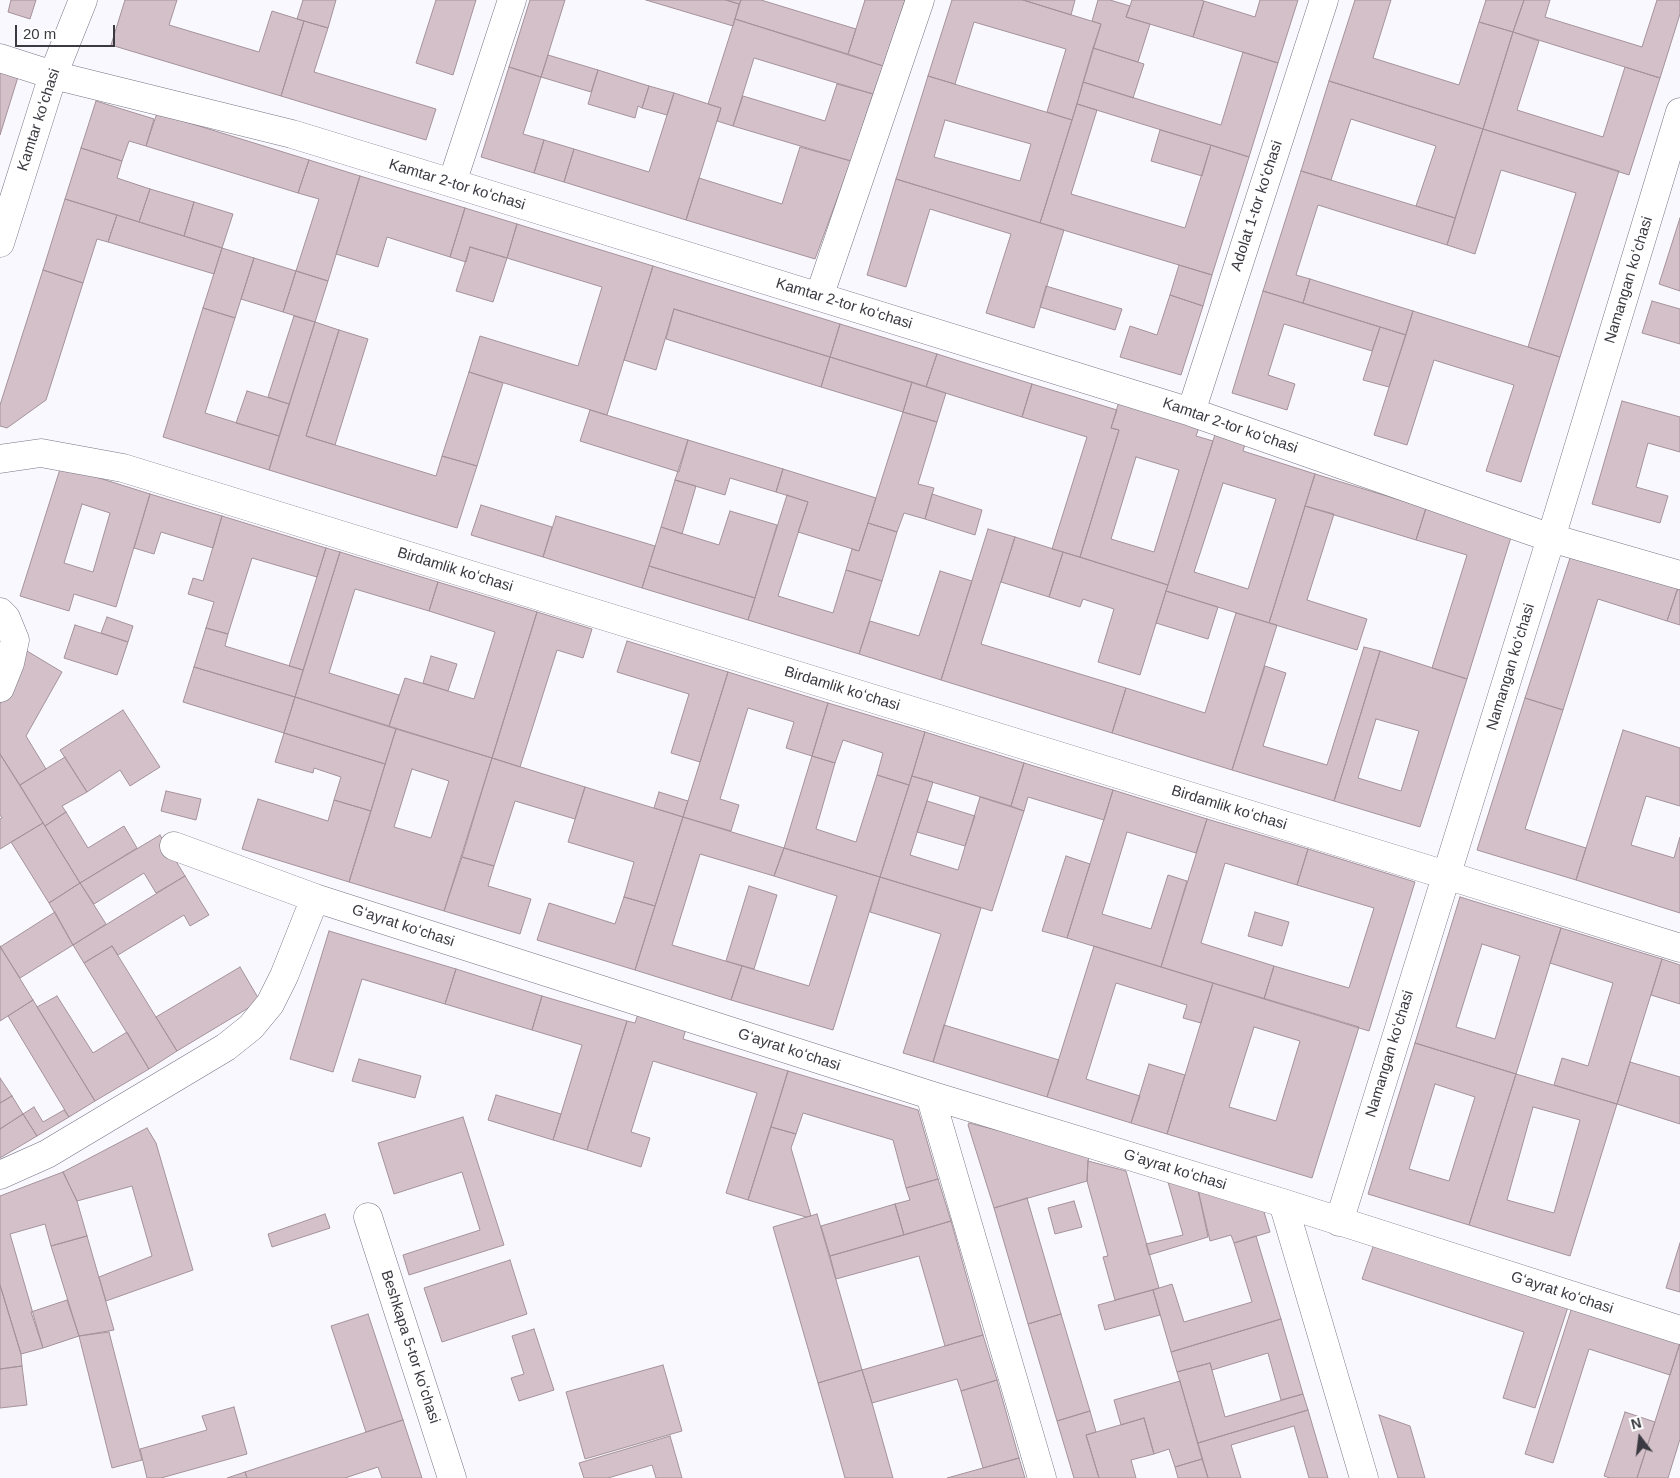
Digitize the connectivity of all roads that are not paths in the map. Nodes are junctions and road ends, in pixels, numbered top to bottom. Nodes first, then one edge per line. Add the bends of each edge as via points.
1 (83, 0) edge
2 (512, 0) edge
3 (920, 0) edge
4 (1324, 0) edge
5 (0, 58) edge
6 (54, 75) junction
7 (1680, 112) edge
8 (452, 183) junction
9 (0, 242) edge
10 (818, 297) junction
11 (1191, 412) junction
12 (0, 459) edge
13 (1551, 538) junction
14 (1680, 575) edge
15 (0, 612) edge
16 (0, 688) edge
17 (174, 846) dead end
18 (1446, 875) junction
19 (315, 898) junction
20 (1680, 948) edge
21 (930, 1095) junction
22 (0, 1175) edge
23 (1283, 1203) junction
24 (368, 1217) dead end
25 (1339, 1222) junction
26 (1680, 1330) edge
27 (452, 1478) edge
28 (1042, 1478) edge
29 (1364, 1478) edge

1 - 6 street, Kamtar koʻchasi
2 - 8 street
3 - 10 street
4 - 11 street, Adolat 1-tor koʻchasi
5 - 6 street, Kamtar 2-tor koʻchasi
6 - 8 street, Kamtar 2-tor koʻchasi via 292,134
6 - 9 street, Kamtar koʻchasi
7 - 13 street, Namangan koʻchasi
8 - 10 street, Kamtar 2-tor koʻchasi
10 - 11 street, Kamtar 2-tor koʻchasi
11 - 13 street, Kamtar 2-tor koʻchasi
12 - 18 street, Birdamlik koʻchasi via 41,453 122,468
13 - 14 street, Kamtar 2-tor koʻchasi
13 - 18 street, Namangan koʻchasi
15 - 16 street via 15,640
17 - 19 street, Gʻayrat koʻchasi
18 - 20 street, Birdamlik koʻchasi
18 - 25 street, Namangan koʻchasi
19 - 21 street, Gʻayrat koʻchasi
19 - 22 street via 284,976 270,1004 251,1028 226,1047 47,1154
21 - 23 street, Gʻayrat koʻchasi
21 - 28 street
23 - 25 street, Gʻayrat koʻchasi
23 - 29 street
24 - 27 street, Beshkapa 5-tor koʻchasi
25 - 26 street, Gʻayrat koʻchasi

